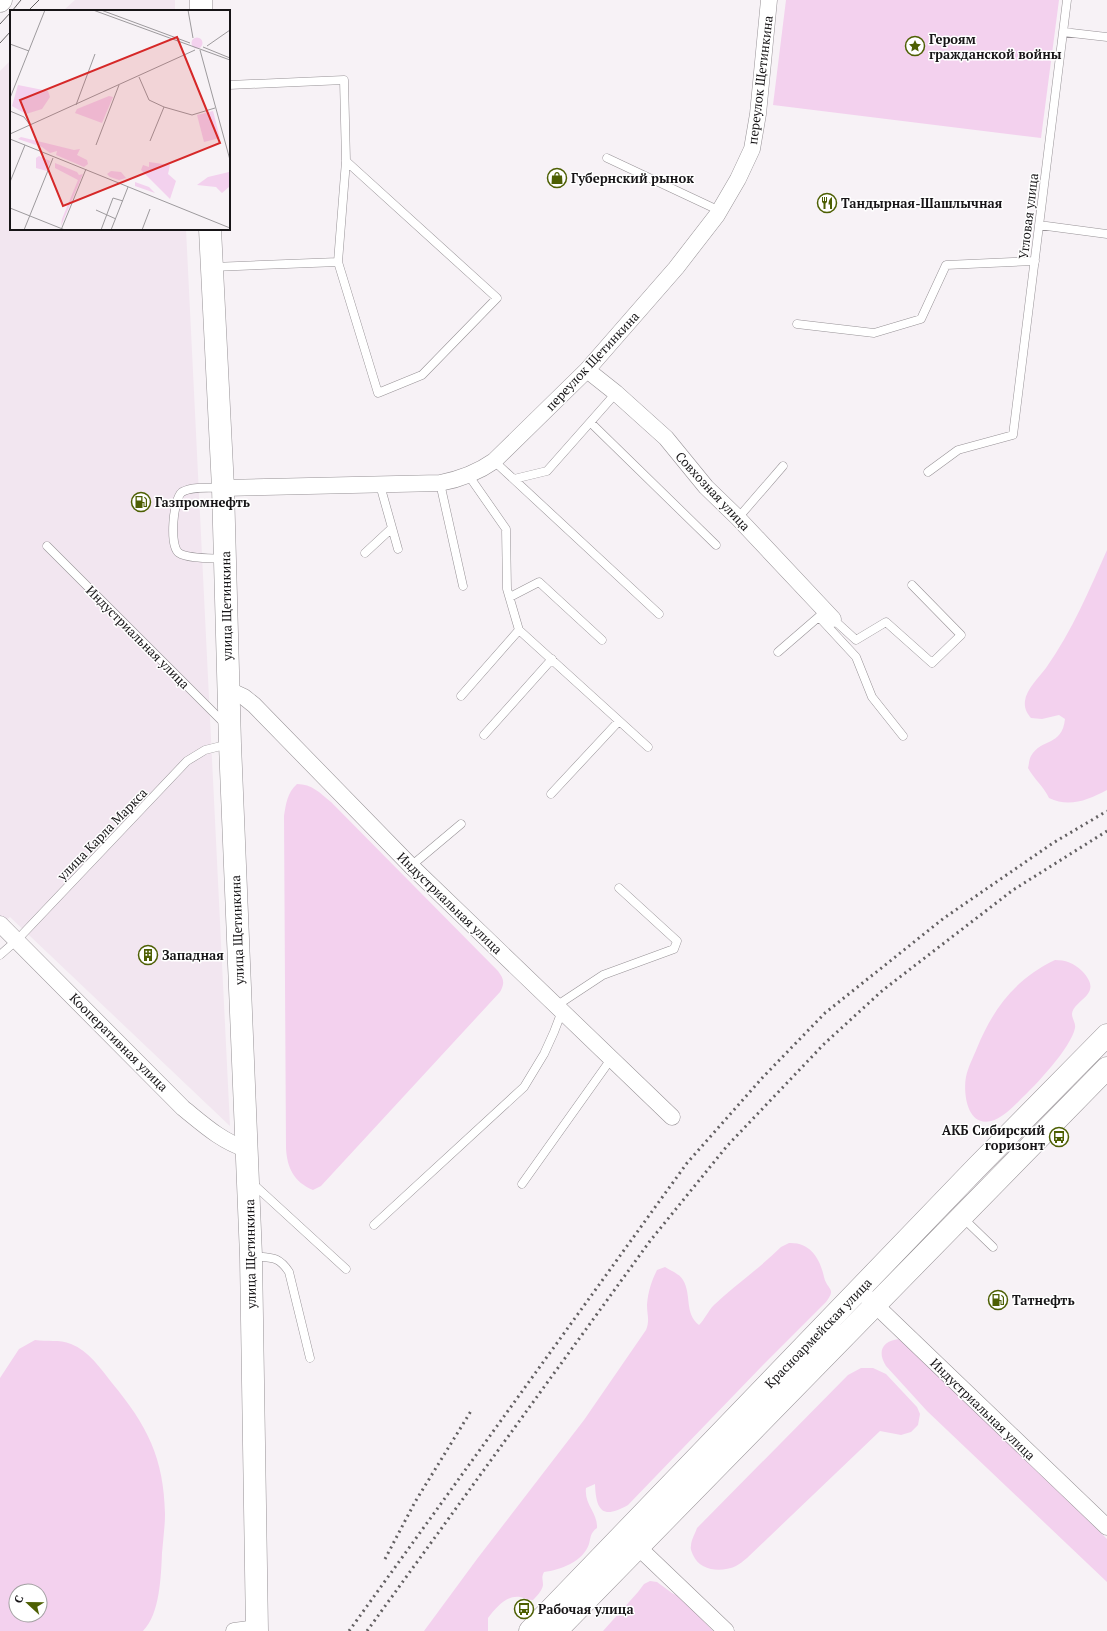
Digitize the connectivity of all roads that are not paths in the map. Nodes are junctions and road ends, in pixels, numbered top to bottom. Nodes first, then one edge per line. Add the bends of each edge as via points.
1 (770, 0) edge
2 (1067, 0) edge
3 (1063, 32) junction
4 (1107, 37) edge
5 (230, 84) edge
6 (607, 158) dead end
7 (346, 161) junction
8 (720, 211) junction
9 (1039, 225) junction
10 (210, 230) edge
11 (1107, 234) edge
12 (1035, 261) junction
13 (338, 262) junction
14 (211, 267) junction
15 (797, 324) dead end
16 (587, 370) junction
17 (616, 393) junction
18 (591, 423) junction
19 (494, 461) junction
20 (783, 466) dead end
21 (928, 472) dead end
22 (469, 476) junction
23 (514, 479) junction
24 (440, 483) junction
25 (380, 485) junction
26 (223, 488) junction
27 (738, 518) junction
28 (392, 528) junction
29 (716, 544) dead end
30 (47, 546) dead end
31 (398, 549) dead end
32 (365, 553) dead end
33 (225, 559) junction
34 (912, 585) dead end
35 (463, 586) dead end
36 (510, 597) junction
37 (659, 614) dead end
38 (826, 616) junction
39 (519, 630) junction
40 (602, 640) dead end
41 (778, 652) dead end
42 (552, 660) junction
43 (228, 690) junction
44 (461, 696) dead end
45 (619, 721) junction
46 (484, 735) dead end
47 (230, 736) junction
48 (903, 736) dead end
49 (648, 747) dead end
50 (551, 794) dead end
51 (461, 824) dead end
52 (411, 866) junction
53 (619, 888) dead end
54 (0, 924) edge
55 (17, 940) junction
56 (0, 955) edge
57 (559, 1008) junction
58 (1107, 1035) edge
59 (611, 1059) junction
60 (1107, 1068) edge
61 (672, 1117) dead end
62 (246, 1149) junction
63 (248, 1178) junction
64 (522, 1184) dead end
65 (961, 1217) junction
66 (374, 1225) dead end
67 (993, 1247) dead end
68 (250, 1256) junction
69 (346, 1269) dead end
70 (859, 1290) junction
71 (875, 1305) junction
72 (310, 1358) dead end
73 (1107, 1527) edge
74 (638, 1547) junction
75 (257, 1630) edge
76 (234, 1631) edge
77 (530, 1631) edge
78 (556, 1631) edge
79 (726, 1631) edge

1 - 8 street, переулок Щетинкина via 752,149
2 - 3 lane, Угловая улица
3 - 4 lane
3 - 9 lane, Угловая улица
5 - 7 lane via 344,80
6 - 8 lane
7 - 13 lane
7 - 13 lane via 497,298 422,375 378,393
8 - 16 street, переулок Щетинкина via 676,268
9 - 11 lane
9 - 12 lane, Угловая улица
10 - 14 main road, улица Щетинкина
12 - 15 lane via 946,265 921,319 874,332
12 - 21 lane, Угловая улица via 1013,435 958,450
13 - 14 lane
14 - 26 main road, улица Щетинкина
16 - 17 street, Совхозная улица
16 - 19 street, переулок Щетинкина
17 - 18 lane
17 - 27 street, Совхозная улица via 666,438 706,487
18 - 23 lane via 547,471
18 - 29 lane
19 - 22 street, переулок Щетинкина
19 - 23 lane
20 - 27 lane
22 - 24 street, переулок Щетинкина
22 - 36 lane via 506,529 507,589
23 - 37 lane
24 - 25 street, переулок Щетинкина
24 - 35 lane
25 - 26 street, переулок Щетинкина
25 - 28 lane
26 - 33 main road, улица Щетинкина
26 - 33 lane via 190,489 181,493 176,503 173,538 174,547 179,553
27 - 38 street, Совхозная улица
28 - 31 lane
28 - 32 lane
30 - 47 lane, Индустриальная улица
33 - 43 main road, улица Щетинкина
34 - 38 lane via 961,635 932,663 886,622 856,640
36 - 39 lane
36 - 40 lane via 539,582
38 - 41 lane
38 - 48 lane via 856,656 872,697
39 - 42 lane
39 - 44 lane
42 - 45 lane
42 - 46 lane
43 - 47 main road, улица Щетинкина
43 - 52 street, Индустриальная улица via 254,705
45 - 49 lane
45 - 50 lane
47 - 55 lane, улица Карла Маркса via 186,761
47 - 62 main road, улица Щетинкина
51 - 52 lane
52 - 57 street, Индустриальная улица
53 - 57 lane via 677,940 674,949 603,975
54 - 55 street, Кооперативная улица
55 - 56 lane, улица Карла Маркса
55 - 62 street, Кооперативная улица via 184,1108 227,1142
57 - 59 street, Индустриальная улица
57 - 66 lane via 554,1032 524,1086
58 - 70 main road, Красноармейская улица
59 - 61 street, Индустриальная улица
59 - 64 lane
60 - 65 main road, Красноармейская улица
62 - 63 main road, улица Щетинкина
63 - 68 main road, улица Щетинкина
63 - 69 lane
65 - 67 lane
65 - 71 main road, Красноармейская улица
68 - 72 lane via 278,1260 289,1272
68 - 75 main road, улица Щетинкина
70 - 71 street, Индустриальная улица
70 - 77 main road, Красноармейская улица
71 - 73 street, Индустриальная улица
71 - 74 main road, Красноармейская улица
74 - 78 main road, Красноармейская улица
74 - 79 street
75 - 76 street

